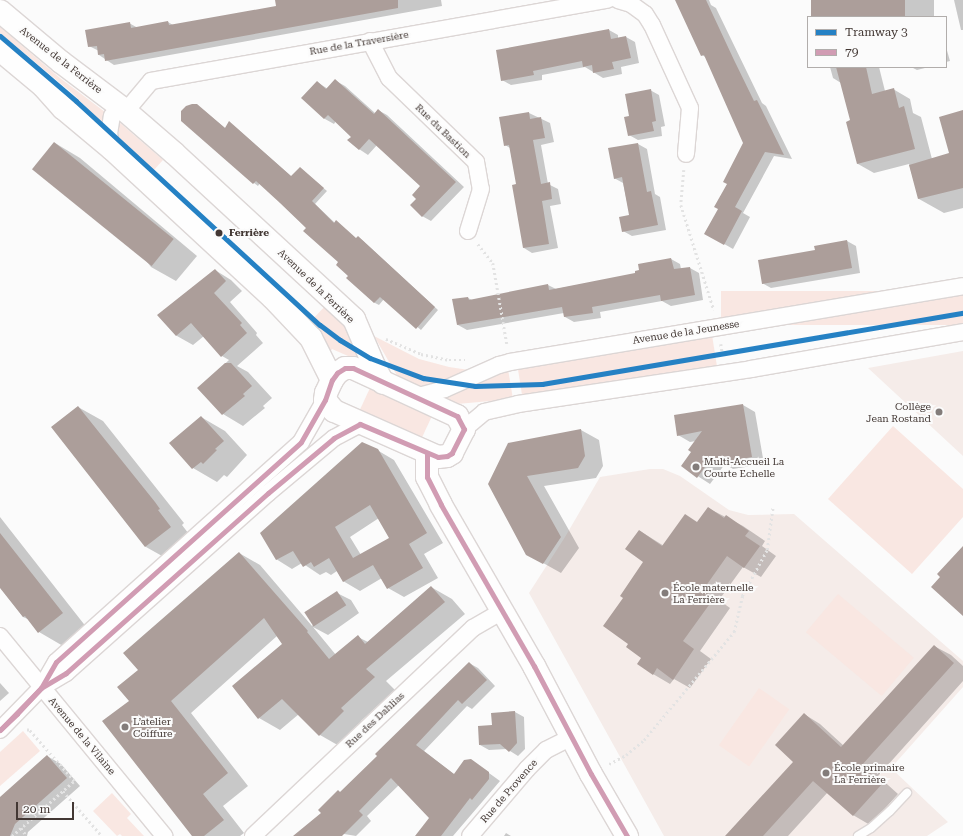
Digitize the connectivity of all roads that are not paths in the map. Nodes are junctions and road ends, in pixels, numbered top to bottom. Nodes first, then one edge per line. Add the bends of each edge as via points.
1 (608, 0) edge
2 (618, 0) edge
3 (0, 11) edge
4 (370, 41) junction
5 (0, 50) edge
6 (122, 108) junction
7 (112, 149) junction
8 (686, 154) road end
9 (468, 231) road end
10 (963, 286) edge
11 (963, 332) edge
12 (383, 383) junction
13 (328, 390) junction
14 (415, 397) junction
15 (360, 424) junction
16 (464, 429) junction
17 (427, 453) junction
18 (503, 611) junction
19 (0, 636) edge
20 (41, 688) junction
21 (5, 725) edge
22 (571, 737) junction
23 (907, 793) dead end
24 (164, 836) edge
25 (253, 836) edge
26 (470, 836) edge
27 (627, 836) edge
28 (858, 836) edge

1 - 4 street, Rue de la Traversière
2 - 8 street via 631,4 645,14 690,108
3 - 6 street, Avenue de la Ferrière
4 - 6 street, Rue de la Traversière via 151,81 131,105
4 - 9 street, Rue du Bastion via 389,78 476,162 481,189
5 - 7 street
6 - 7 street via 112,116 109,134
6 - 12 street, Avenue de la Ferrière via 354,319
7 - 13 street via 273,298 311,338
10 - 14 street, Avenue de la Jeunesse via 505,363 445,389
11 - 16 street via 725,373 518,404 484,412
12 - 13 street via 353,368 345,368 337,373
12 - 14 street
13 - 15 street via 334,411
13 - 20 street via 301,442 56,662
14 - 16 street via 456,416
15 - 17 street
15 - 20 street via 334,438 268,493 66,674
16 - 17 street via 452,453 438,457
17 - 18 street via 427,477
18 - 22 street
18 - 25 street, Rue des Dahlias via 473,628
19 - 20 street, Avenue de la Vilaine
20 - 21 street
20 - 24 street, Avenue de la Vilaine
22 - 26 street, Rue de Provence via 546,750
22 - 27 street
23 - 28 lane via 871,828

